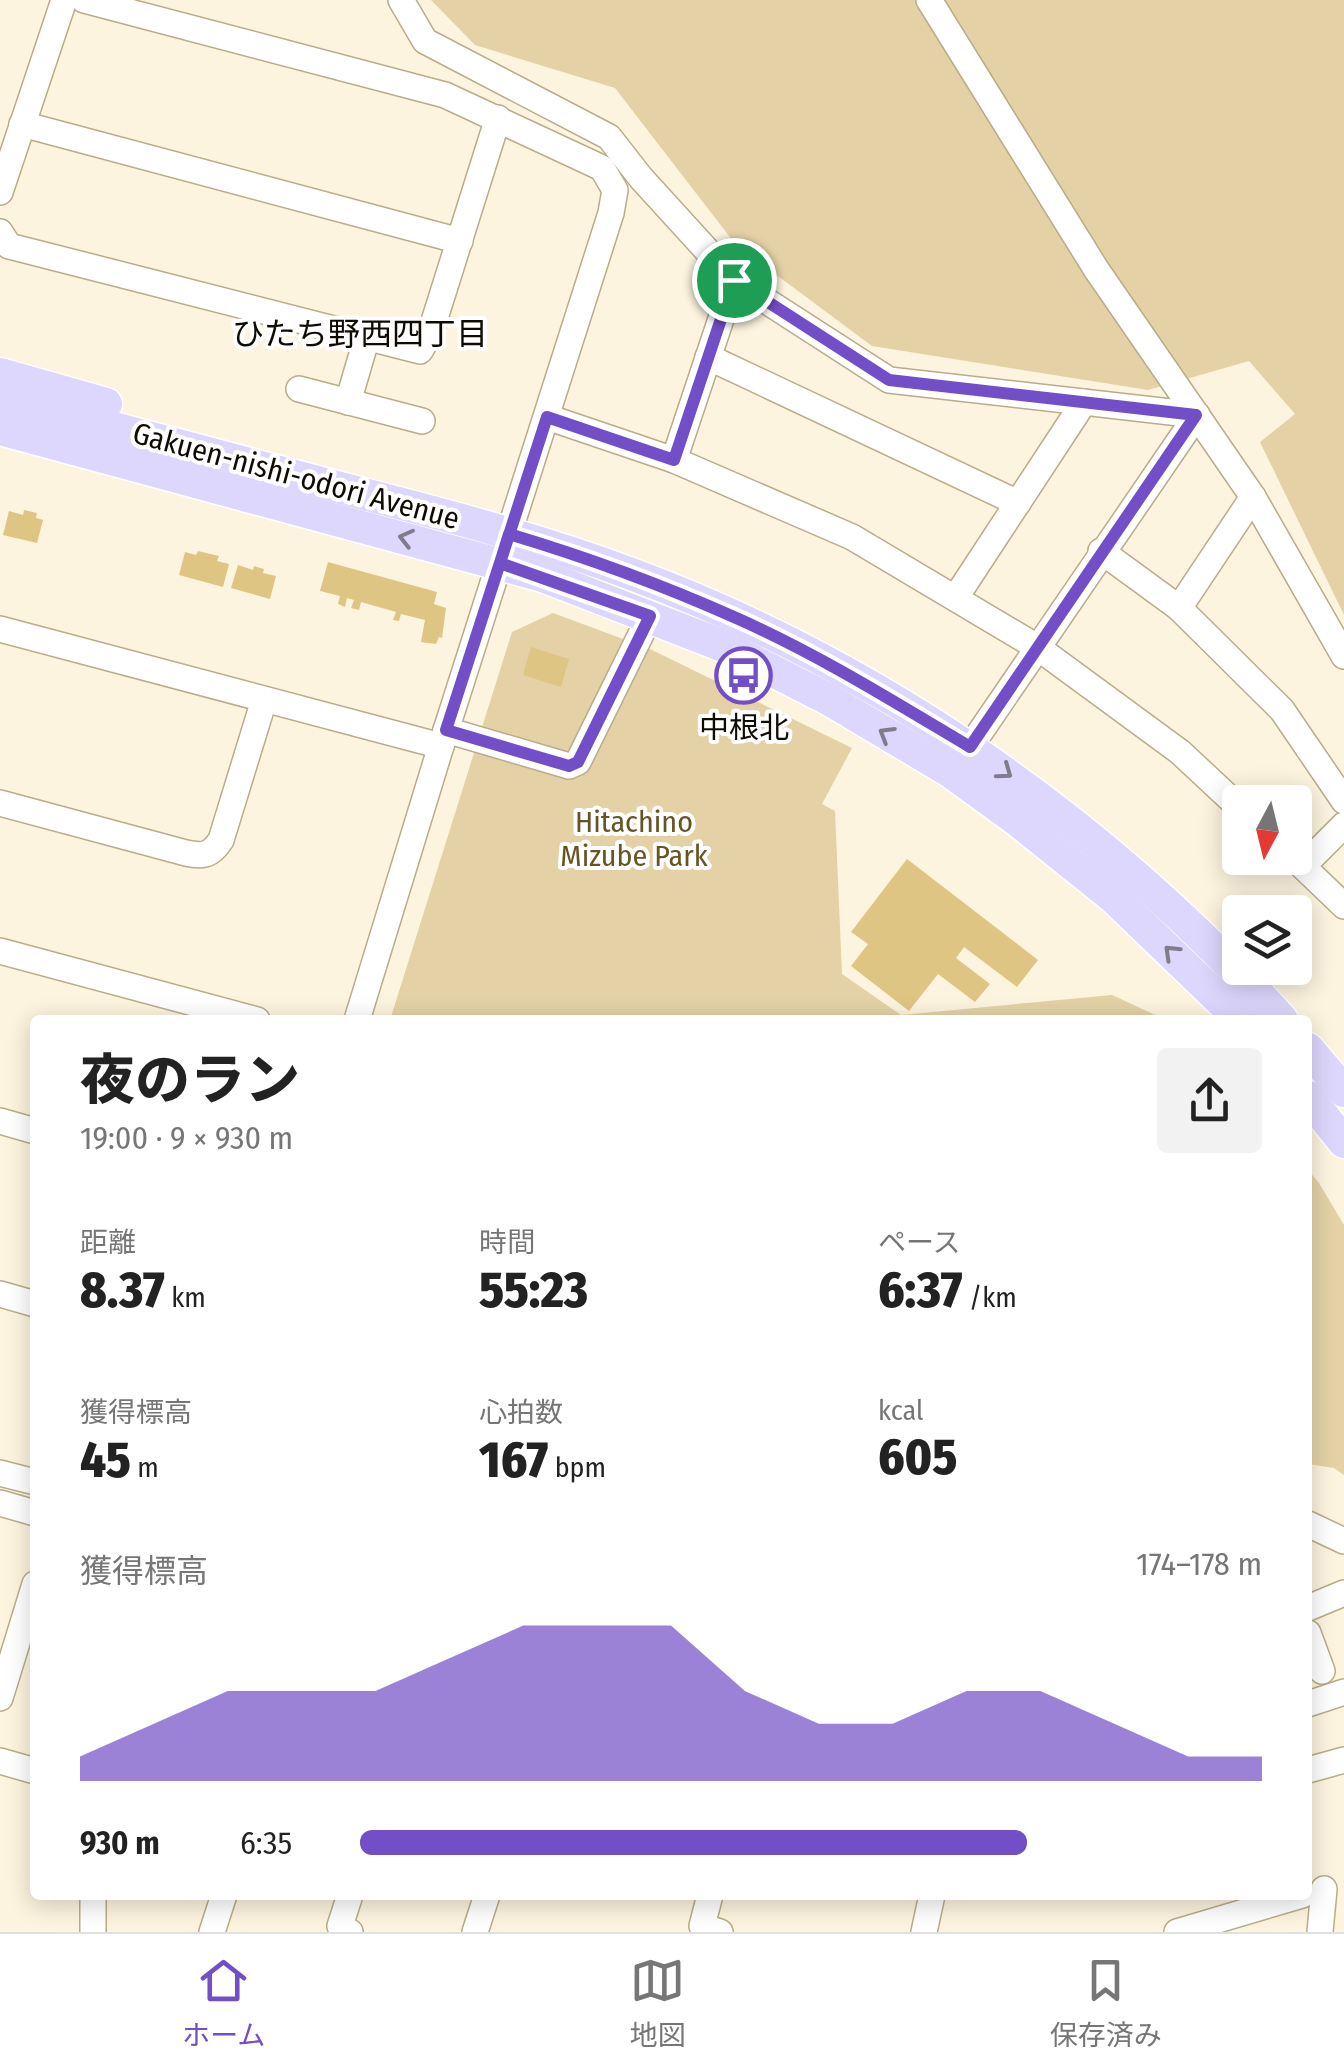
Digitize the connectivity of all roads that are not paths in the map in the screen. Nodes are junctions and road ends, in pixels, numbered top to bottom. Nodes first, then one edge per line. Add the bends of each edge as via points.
1 (64, 0) edge
2 (84, 0) edge
3 (401, 0) edge
4 (929, 0) edge
5 (455, 56) junction
6 (444, 95) junction
7 (498, 118) junction
8 (22, 124) junction
9 (0, 192) edge
10 (0, 232) edge
11 (460, 240) junction
12 (734, 280) junction
13 (367, 337) junction
14 (708, 357) junction
15 (0, 374) edge
16 (299, 389) dead end
17 (0, 398) edge
18 (348, 402) junction
19 (1084, 402) junction
20 (1196, 415) junction
21 (547, 417) junction
22 (422, 421) dead end
23 (0, 429) edge
24 (0, 446) edge
25 (674, 460) junction
26 (241, 461) junction
27 (1253, 497) junction
28 (1018, 503) junction
29 (296, 508) junction
30 (504, 548) junction
31 (1101, 551) junction
32 (956, 597) junction
33 (1179, 608) junction
34 (650, 616) junction
35 (0, 629) edge
36 (1036, 647) junction
37 (1344, 656) edge
38 (264, 700) junction
39 (443, 738) junction
40 (970, 747) junction
41 (1222, 791) edge
42 (1344, 801) edge
43 (0, 804) edge
44 (1344, 825) edge
45 (1312, 851) edge
46 (1312, 875) edge
47 (1344, 906) edge
48 (0, 951) edge
49 (238, 1015) edge
50 (359, 1015) edge
51 (1236, 1015) edge
52 (1277, 1015) edge
53 (1312, 1054) edge
54 (1344, 1092) edge
55 (1312, 1102) edge
56 (0, 1121) edge
57 (30, 1130) edge
58 (1344, 1142) edge
59 (0, 1294) edge
60 (30, 1303) edge
61 (0, 1473) edge
62 (30, 1481) edge
63 (0, 1503) edge
64 (30, 1512) edge
65 (1312, 1526) edge
66 (1344, 1541) edge
67 (1344, 1593) edge
68 (30, 1594) edge
69 (1312, 1606) edge
70 (9, 1635) edge
71 (1312, 1642) edge
72 (1324, 1670) edge
73 (1344, 1692) edge
74 (0, 1698) edge
75 (1312, 1703) edge
76 (0, 1760) edge
77 (1344, 1760) edge
78 (30, 1769) edge
79 (1312, 1769) edge
80 (1320, 1890) edge
81 (94, 1900) edge
82 (222, 1900) edge
83 (348, 1900) edge
84 (485, 1900) edge
85 (709, 1900) edge
86 (931, 1900) edge
87 (1294, 1900) edge
88 (1231, 1924) edge
89 (93, 1932) edge
90 (212, 1932) edge
91 (350, 1932) edge
92 (475, 1932) edge
93 (720, 1932) edge
94 (924, 1932) edge
95 (1177, 1932) edge
96 (1320, 1932) edge

1 - 8 street
2 - 6 street
3 - 5 street via 425,41
4 - 20 street via 1096,270
5 - 6 street
5 - 12 street via 609,137
6 - 7 street
7 - 11 street
7 - 21 street via 602,168 615,190
8 - 9 street
8 - 11 street
10 - 13 street via 9,246
11 - 13 street via 420,351
12 - 14 street
12 - 19 street via 889,380
13 - 18 street
14 - 25 street
14 - 28 street
15 - 26 main road via 182,431
16 - 18 street
17 - 26 main road, Gakuen-nishi-odori Avenue
18 - 22 street
19 - 20 street
19 - 28 street
20 - 27 street
20 - 31 street
21 - 25 street
21 - 30 street
23 - 29 main road, Gakuen-nishi-odori Avenue
24 - 29 main road via 171,492
25 - 32 street via 852,537
26 - 30 main road, Gakuen-nishi-odori Avenue
27 - 33 street
27 - 37 street
28 - 32 street
30 -> 29 main road, Gakuen-nishi-odori Avenue
30 - 34 main road, Gakuen-nishi-odori Avenue
30 - 39 street
30 - 40 main road, Gakuen-nishi-odori Avenue via 634,575 737,618
31 - 33 street
31 - 36 street
32 - 36 street
33 - 42 street via 1282,710
34 - 39 street via 578,762 569,766
51 -> 34 main road, Gakuen-nishi-odori Avenue via 1113,897 951,772 830,700
35 - 38 street
36 - 40 street
36 - 41 street via 1180,752
38 - 39 street
38 - 43 street via 213,852 186,853
39 - 50 street
40 -> 52 main road, Gakuen-nishi-odori Avenue via 1130,870
44 - 45 street
46 - 47 street
48 - 49 street
53 - 54 main road
55 - 58 main road
56 - 57 street
59 - 60 street
61 - 62 street
63 - 64 street
65 - 66 street
67 - 69 street
68 - 70 street
70 - 74 street
71 - 72 street
73 - 75 street
76 - 78 street
77 - 79 street
80 - 96 street
81 - 89 street
82 - 90 street
83 - 91 street via 340,1926
84 - 92 street
85 - 93 street via 702,1926
86 - 94 street
87 - 88 street
88 - 95 street

